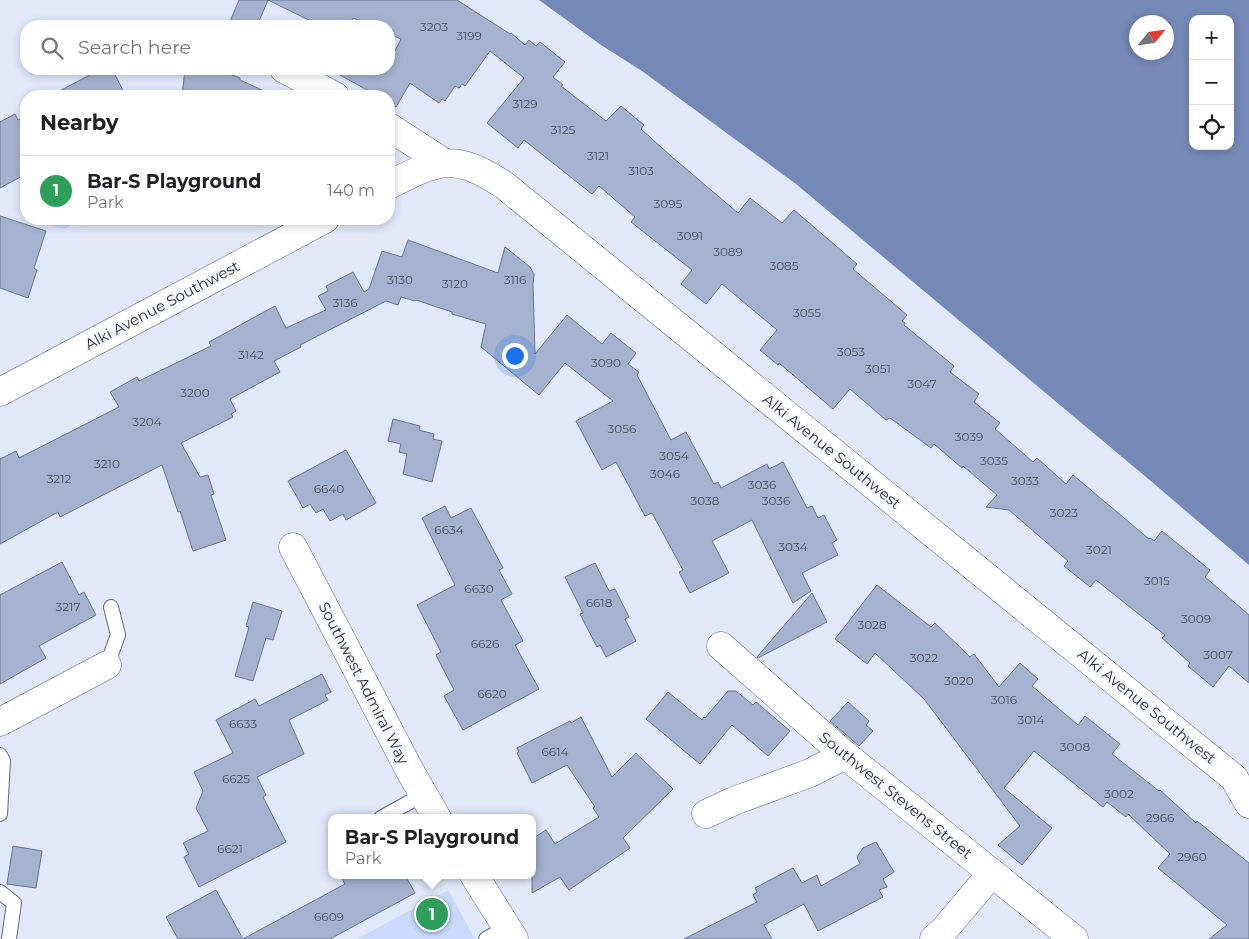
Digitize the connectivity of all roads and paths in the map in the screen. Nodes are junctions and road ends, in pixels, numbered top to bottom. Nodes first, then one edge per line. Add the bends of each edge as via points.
1 (295, 75) edge
2 (324, 90) edge
3 (395, 131) edge
4 (443, 162) junction
5 (395, 182) edge
6 (314, 225) edge
7 (0, 392) edge
8 (293, 546) dead end
9 (112, 607) dead end
10 (721, 646) dead end
11 (107, 664) joint
12 (0, 722) edge
13 (0, 755) edge
14 (845, 755) junction
15 (424, 794) junction
16 (1249, 804) edge
17 (0, 814) edge
18 (388, 814) edge
19 (435, 814) edge
20 (706, 814) dead end
21 (992, 873) junction
22 (476, 879) edge
23 (0, 892) edge
24 (503, 935) edge
25 (9, 939) edge
26 (934, 939) edge
27 (1074, 939) edge

1 - 2 street
3 - 4 street
4 - 5 street, Alki Avenue Southwest
4 - 16 street, Alki Avenue Southwest via 475,168 504,184 1234,778
6 - 7 street, Alki Avenue Southwest
8 - 15 street, Southwest Admiral Way
9 - 11 lane via 118,635
10 - 14 street, Southwest Stevens Street
11 - 12 street
13 - 17 lane via 4,762
14 - 20 street via 810,773
14 - 21 street, Southwest Stevens Street
15 - 18 lane
15 - 19 street, Southwest Admiral Way
21 - 26 street
21 - 27 street, Southwest Stevens Street
22 - 24 street
23 - 25 lane via 14,903

